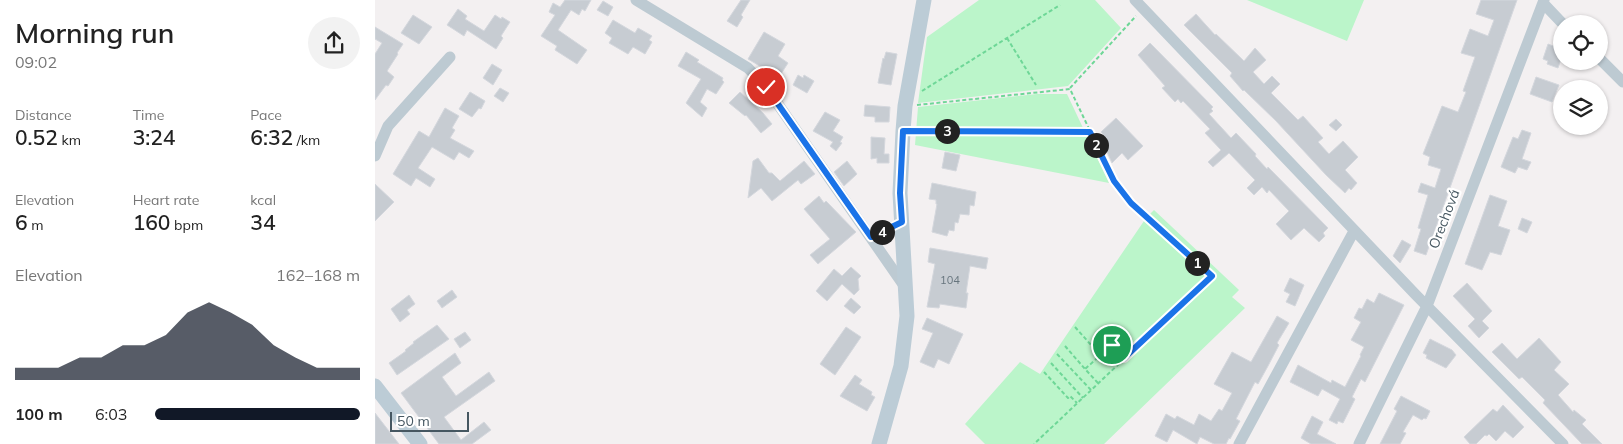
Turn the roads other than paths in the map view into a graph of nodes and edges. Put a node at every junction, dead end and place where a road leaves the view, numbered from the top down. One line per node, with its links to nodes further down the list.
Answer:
1 (636, 0): 12 (street)
2 (925, 0): 10 (street)
3 (1544, 2): 5 (street); 14 (street, Orechová)
4 (1139, 4): 11 (street)
5 (1555, 15)
6 (450, 57): 9 (street)
7 (1608, 67): 8 (street)
8 (1623, 82)
9 (375, 156)
10 (902, 222): 12 (street); 13 (street)
11 (1354, 231): 14 (street); 18 (street)
12 (871, 237): 13 (street)
13 (905, 287): 17 (street)
14 (1427, 306): 19 (street, Orechová); 20 (street)
15 (375, 386): 16 (street)
16 (420, 444)
17 (879, 444)
18 (1239, 444)
19 (1359, 444)
20 (1563, 444)

